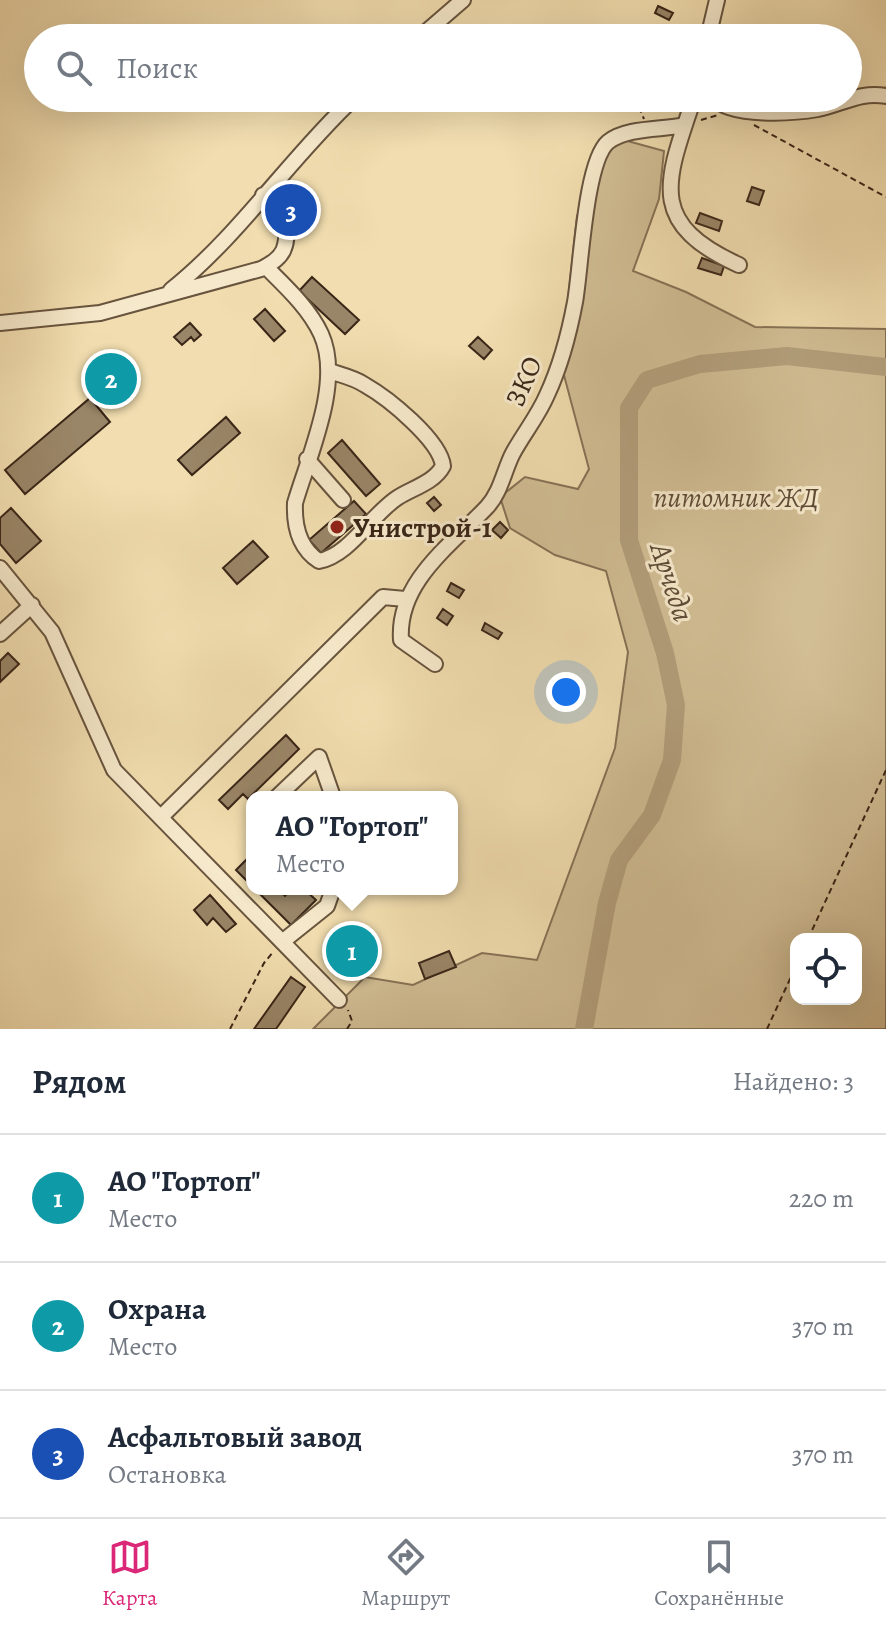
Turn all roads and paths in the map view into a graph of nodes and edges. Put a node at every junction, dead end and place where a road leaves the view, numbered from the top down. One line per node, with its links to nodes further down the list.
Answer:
1 (717, 0): 4 (street)
2 (461, 1): 3 (street)
3 (435, 24)
4 (711, 24)
5 (862, 96): 6 (street)
6 (886, 96)
7 (341, 112): 14 (street)
8 (639, 112): 13 (path)
9 (689, 112): 12 (street)
10 (725, 112): 12 (path)
11 (734, 112): 15 (path)
12 (685, 125): 13 (street, ЗКО); 16 (street)
13 (662, 130): 24 (street, ЗКО)
14 (263, 195): 17 (street); 18 (street)
15 (886, 197)
16 (739, 265)
17 (266, 267): 18 (street); 20 (street)
18 (168, 293): 19 (street)
19 (0, 323)
20 (329, 371): 21 (street); 21 (street)
21 (307, 459): 22 (street)
22 (343, 500)
23 (0, 568): 25 (street)
24 (405, 599): 27 (street); 31 (street)
25 (32, 605): 26 (street); 31 (street)
26 (0, 634)
27 (435, 664)
28 (886, 770): 33 (path)
29 (283, 791): 30 (street)
30 (331, 791)
31 (161, 817): 34 (street)
32 (330, 895): 34 (street)
33 (811, 933)
34 (282, 942): 36 (street); 37 (path)
35 (790, 979): 39 (path)
36 (339, 1000): 38 (path)
37 (230, 1029)
38 (347, 1029)
39 (767, 1029)

